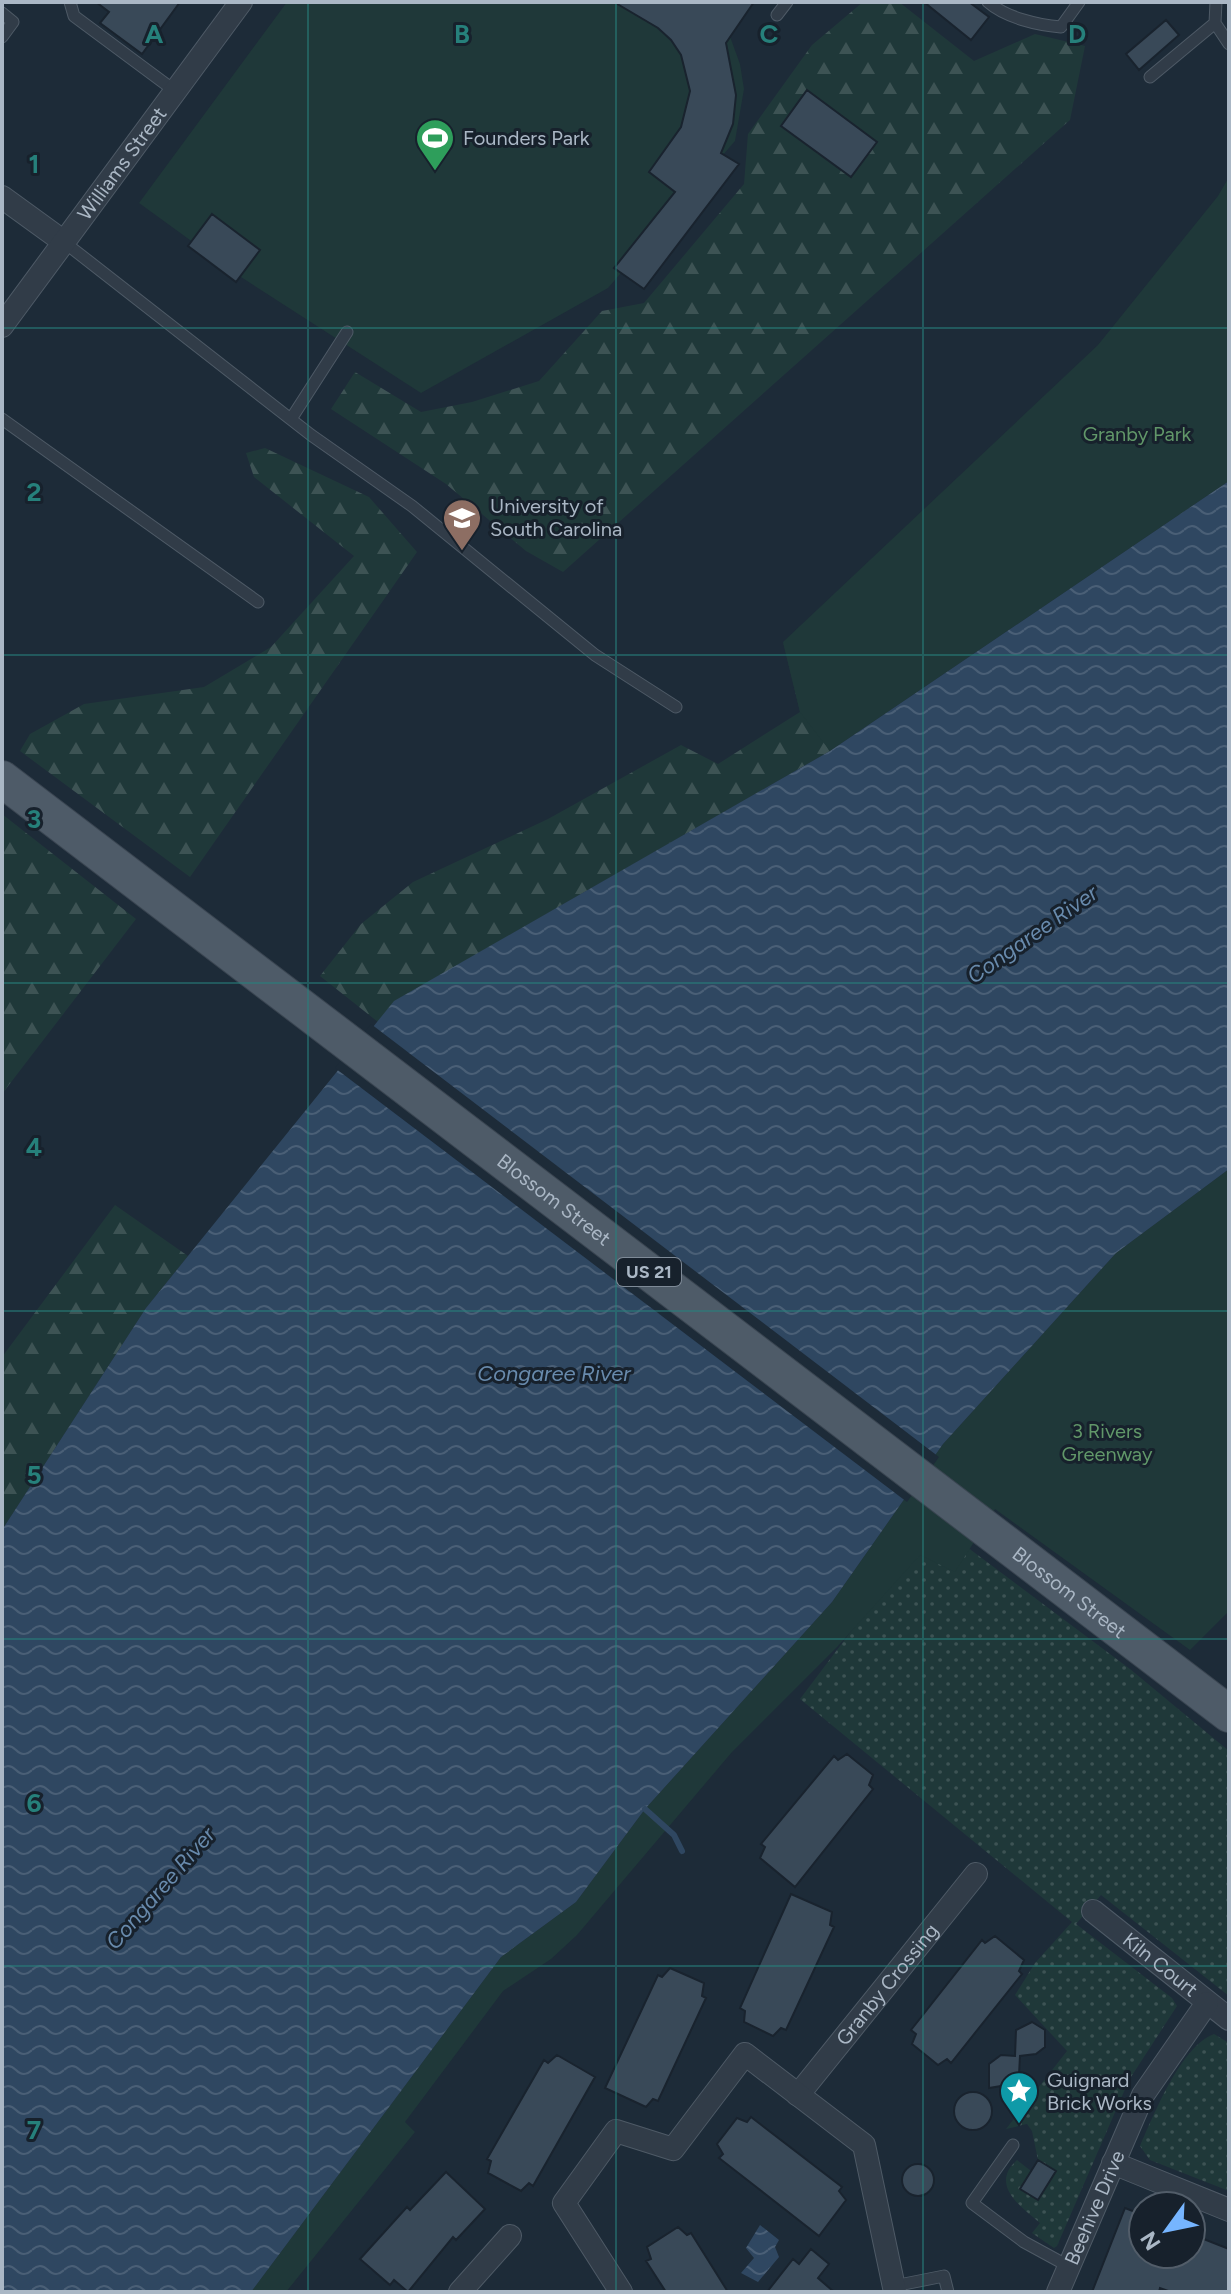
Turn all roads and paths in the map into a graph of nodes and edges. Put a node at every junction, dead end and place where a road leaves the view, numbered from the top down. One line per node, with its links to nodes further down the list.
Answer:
1 (70, 2): 13 (lane)
2 (241, 2): 13 (street, Williams Street)
3 (787, 2): 8 (lane)
4 (988, 2): 5 (lane)
5 (1079, 2)
6 (1216, 2): 9 (lane)
7 (2, 13): 10 (lane)
8 (777, 15)
9 (1215, 23): 11 (lane); 12 (lane)
10 (2, 37)
11 (1229, 44)
12 (1150, 77)
13 (175, 91): 15 (street, Williams Street)
14 (2, 197): 15 (street)
15 (64, 242): 16 (street, Williams Street); 19 (lane)
16 (2, 326)
17 (347, 332): 19 (lane)
18 (2, 419): 20 (lane)
19 (291, 419): 21 (lane)
20 (258, 602)
21 (676, 707)
22 (2, 779): 23 (main road, Blossom Street / US 21)
23 (1229, 1714)
24 (976, 1874): 28 (street, Granby Crossing)
25 (1093, 1911): 26 (street, Kiln Court)
26 (1207, 2003): 27 (street, Kiln Court); 30 (street, Beehive Drive)
27 (1229, 2019)
28 (798, 2095): 34 (street); 36 (street)
29 (1013, 2145): 33 (lane)
30 (1113, 2163): 31 (street); 33 (street, Beehive Drive)
31 (1229, 2210)
32 (510, 2236): 35 (street)
33 (1068, 2266): 38 (street, Beehive Drive)
34 (895, 2289): 37 (lane)
35 (462, 2291)
36 (621, 2292)
37 (948, 2292)
38 (1058, 2292)

